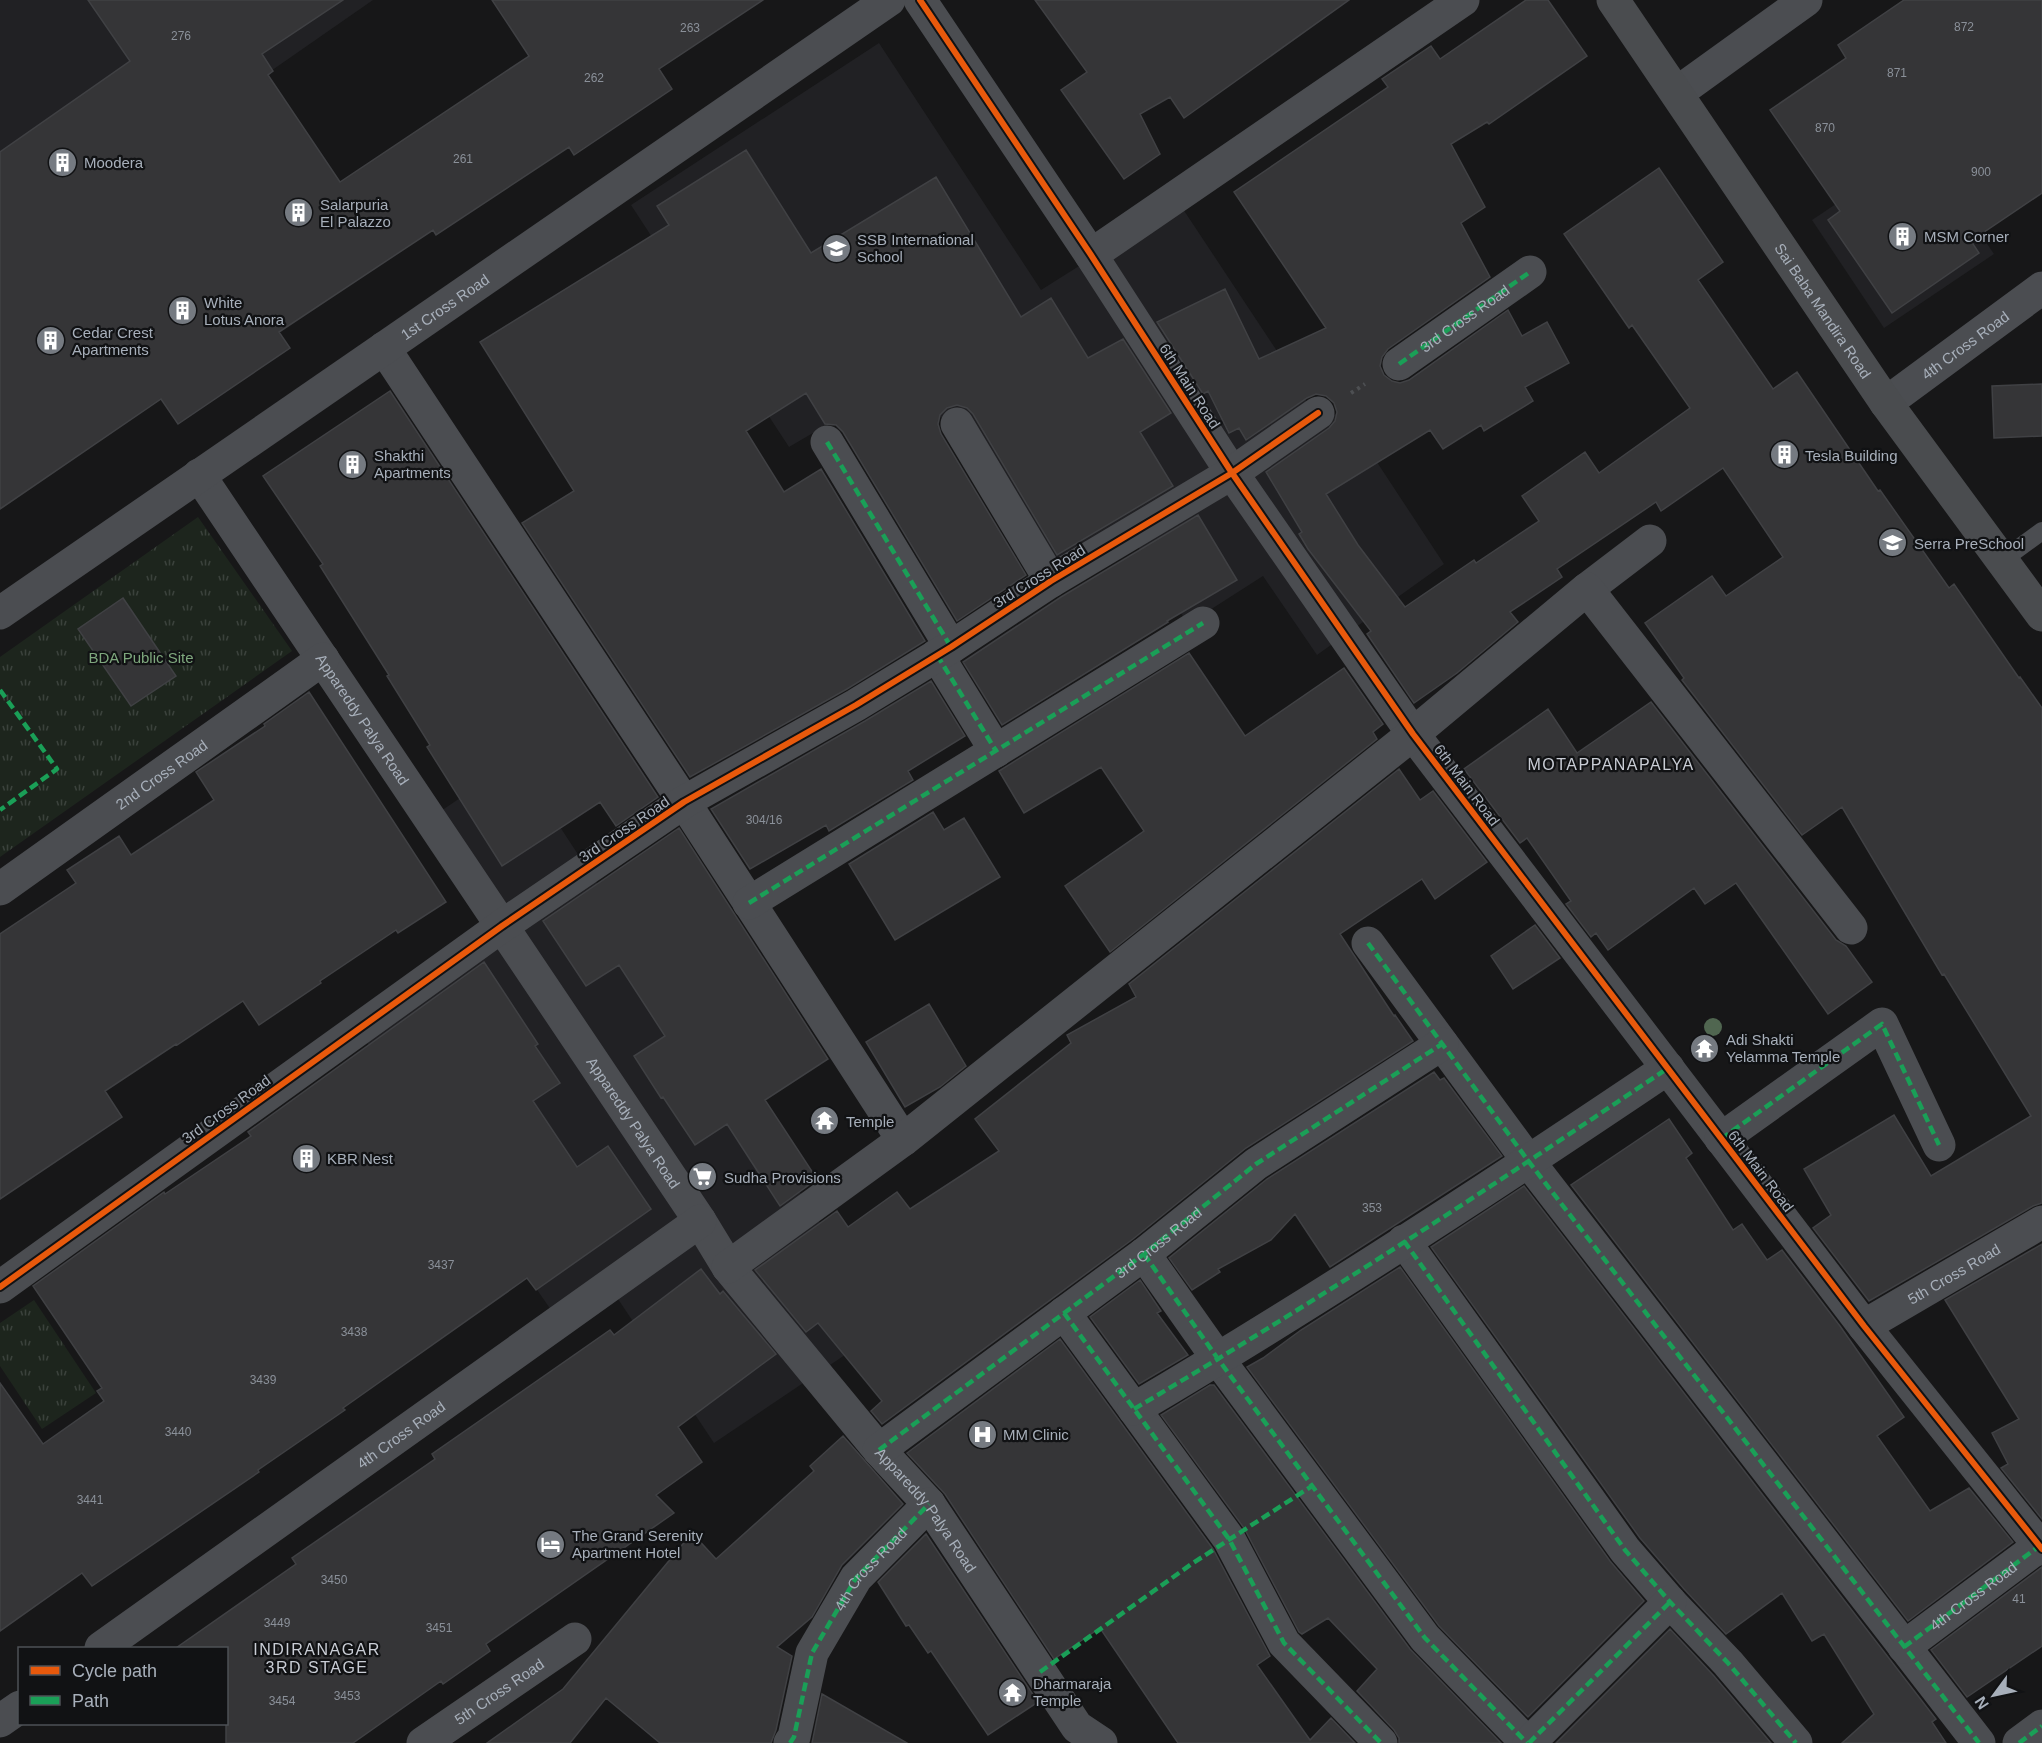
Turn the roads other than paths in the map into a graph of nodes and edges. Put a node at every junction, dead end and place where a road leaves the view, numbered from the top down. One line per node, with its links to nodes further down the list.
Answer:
1 (889, 0): 10 (street, 1st Cross Road)
2 (920, 0): 7 (street, 6th Main Road)
3 (1463, 0): 7 (street)
4 (1613, 0): 6 (street, Sai Baba Mandira Road)
5 (1806, 0): 6 (street)
6 (1677, 93): 12 (street, Sai Baba Mandira Road)
7 (1091, 255): 16 (street, 6th Main Road)
8 (1530, 272): 11 (street, 3rd Cross Road)
9 (2042, 288): 12 (street, 4th Cross Road)
10 (384, 348): 17 (street, 1st Cross Road); 30 (street)
11 (1399, 363)
12 (1886, 403): 20 (street, Sai Baba Mandira Road)
13 (1318, 413): 16 (street, 3rd Cross Road)
14 (957, 424): 21 (street)
15 (827, 442): 26 (street)
16 (1232, 473): 21 (street, 3rd Cross Road); 28 (street, 6th Main Road)
17 (199, 475): 23 (street, 1st Cross Road); 27 (street, Appareddy Palya Road)
18 (2042, 531): 20 (lane)
19 (1650, 541): 22 (street)
20 (2001, 561): 24 (street, Sai Baba Mandira Road)
21 (1051, 580): 26 (street, 3rd Cross Road)
22 (1587, 589): 28 (street); 34 (street)
23 (0, 613)
24 (2042, 615)
25 (1203, 622): 29 (street)
26 (944, 651): 29 (street); 30 (street, 3rd Cross Road)
27 (323, 659): 31 (street, 2nd Cross Road); 33 (street, Appareddy Palya Road)
28 (1413, 734): 37 (street, 6th Main Road); 39 (street)
29 (996, 751): 32 (street)
30 (684, 802): 32 (street); 33 (street, 3rd Cross Road)
31 (0, 888)
32 (749, 903): 39 (street)
33 (502, 926): 42 (street, Appareddy Palya Road); 47 (street, 3rd Cross Road)
34 (1851, 928)
35 (1368, 943): 36 (street)
36 (1442, 1044): 41 (street); 45 (street, 3rd Cross Road)
37 (1668, 1068): 38 (street, 6th Main Road); 41 (street)
38 (1721, 1139): 40 (street); 49 (street, 6th Main Road)
39 (903, 1140): 46 (street)
40 (1939, 1145)
41 (1529, 1162): 44 (street); 58 (street)
42 (700, 1221): 46 (street, Appareddy Palya Road); 57 (street, 4th Cross Road)
43 (2042, 1222): 49 (street, 5th Cross Road)
44 (1404, 1241): 50 (street); 55 (street)
45 (1144, 1254): 48 (street, 3rd Cross Road); 50 (street)
46 (728, 1267): 52 (street, Appareddy Palya Road)
47 (0, 1287)
48 (1064, 1313): 51 (street); 52 (street, 3rd Cross Road)
49 (1864, 1326): 54 (street, 6th Main Road)
50 (1218, 1359): 51 (street); 66 (street)
51 (1134, 1409): 65 (street)
52 (879, 1450): 53 (street, Appareddy Palya Road)
53 (929, 1504): 63 (street, 4th Cross Road); 64 (street, Appareddy Palya Road)
54 (2041, 1546): 58 (street, 4th Cross Road)
55 (1670, 1602): 66 (street); 67 (street)
56 (575, 1639): 62 (street, 5th Cross Road)
57 (102, 1647)
58 (1904, 1647): 68 (street)
59 (18, 1708): 60 (street)
60 (0, 1721)
61 (2042, 1726): 69 (street)
62 (423, 1743)
63 (790, 1743)
64 (1101, 1743)
65 (1381, 1743)
66 (1528, 1743)
67 (1796, 1743)
68 (1979, 1743)
69 (2019, 1743)

